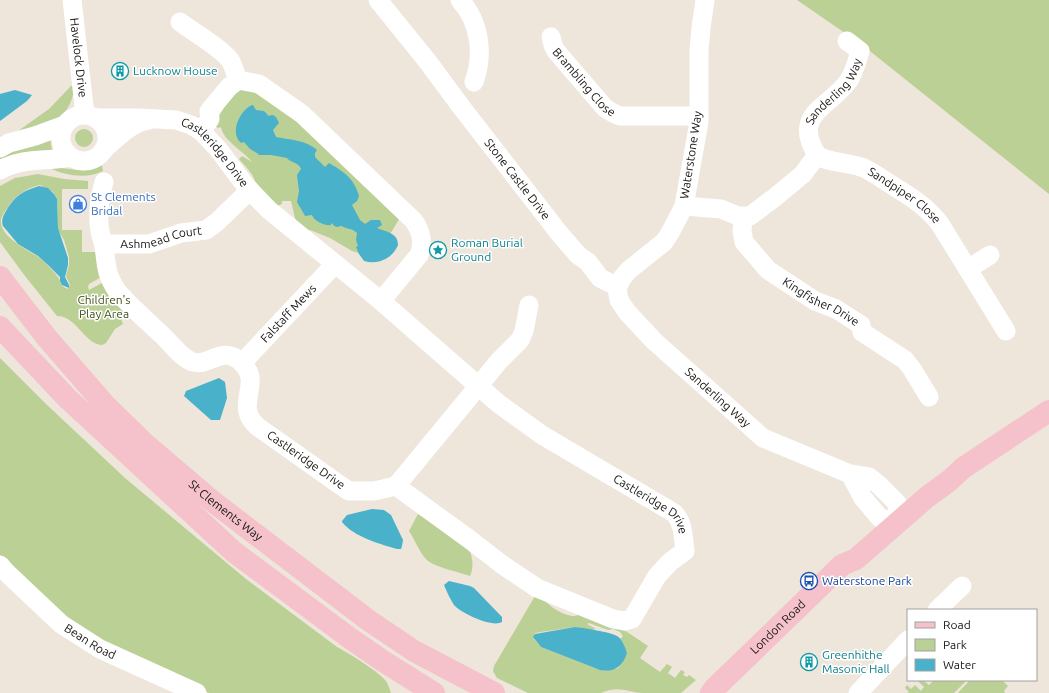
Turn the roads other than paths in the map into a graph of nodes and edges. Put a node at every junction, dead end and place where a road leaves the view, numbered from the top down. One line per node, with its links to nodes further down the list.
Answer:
1 (72, 0): 10 (street, Havelock Drive)
2 (378, 0): 29 (street, Stone Castle Drive)
3 (460, 0): 9 (street)
4 (705, 0): 11 (street, Waterstone Way)
5 (180, 22): 8 (street)
6 (551, 37): 11 (street, Brambling Close)
7 (848, 41): 17 (street, Sanderling Way)
8 (238, 80): 14 (street); 30 (street)
9 (474, 82)
10 (91, 116): 12 (street, Castleridge Drive); 13 (street, Castleridge Drive); 16 (street)
11 (699, 116): 22 (street, Waterstone Way)
12 (154, 120): 14 (street, Castleridge Drive); 16 (street, Castleridge Drive)
13 (65, 125): 15 (street, Castleridge Drive); 18 (street)
14 (201, 131): 21 (street, Castleridge Drive)
15 (0, 148)
16 (104, 150): 18 (street, Castleridge Drive)
17 (817, 154): 23 (street); 27 (street, Sandpiper Close)
18 (71, 157): 19 (street, Castleridge Drive)
19 (0, 170)
20 (104, 182): 24 (street)
21 (250, 190): 24 (street, Ashmead Court); 26 (street, Castleridge Drive)
22 (684, 206): 23 (street); 29 (street, Waterstone Way)
23 (743, 217): 36 (street, Kingfisher Drive)
24 (104, 244): 34 (street)
25 (990, 255): 27 (street)
26 (335, 264): 30 (street, Castleridge Drive); 34 (street, Falstaff Mews)
27 (968, 269): 33 (street, Sandpiper Close)
28 (0, 277): 47 (main road, St Clements Way)
29 (618, 285): 39 (street, Sanderling Way)
30 (381, 301): 35 (street, Castleridge Drive)
31 (529, 305): 35 (street)
32 (0, 327): 44 (main road, St Clements Way)
33 (1006, 331)
34 (242, 363): 38 (street, Castleridge Drive)
35 (478, 385): 38 (street); 38 (street, Castleridge Drive)
36 (929, 397)
37 (1049, 411): 39 (main road, London Road)
38 (396, 486)
39 (892, 514): 45 (main road, London Road)
40 (0, 565): 46 (street, Bean Road)
41 (962, 586): 42 (street)
42 (938, 609)
43 (907, 641): 48 (street)
44 (421, 690)
45 (710, 692)
46 (197, 693)
47 (494, 693)
48 (858, 693)

